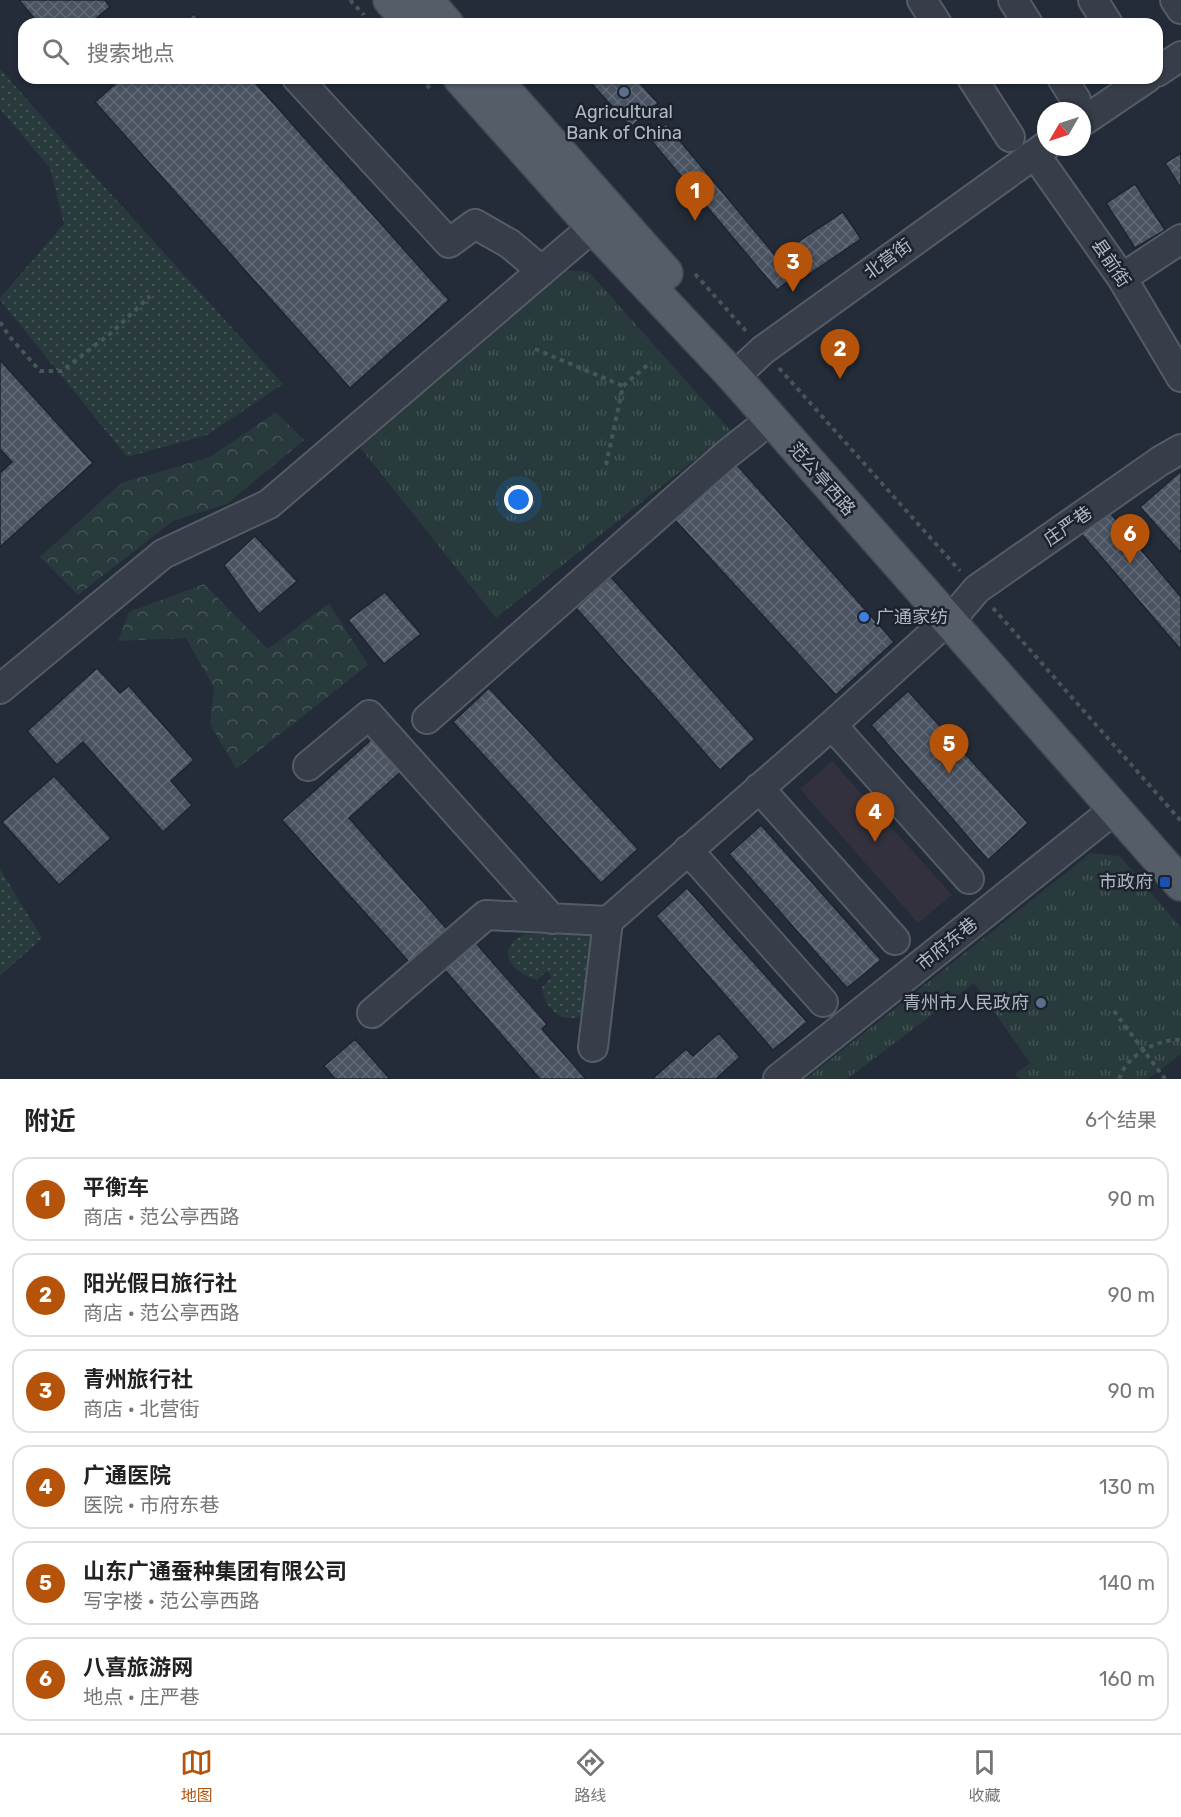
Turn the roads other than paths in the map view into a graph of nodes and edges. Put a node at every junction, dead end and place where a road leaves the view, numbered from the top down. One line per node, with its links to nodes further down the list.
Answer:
1 (426, 0): 9 (main road)
2 (922, 0): 10 (street)
3 (1013, 0): 11 (street)
4 (1093, 0): 12 (street)
5 (1175, 0): 7 (street)
6 (377, 8): 8 (main road)
7 (1181, 9)
8 (398, 18)
9 (442, 18)
10 (933, 18)
11 (1024, 18)
12 (1104, 18)
13 (1181, 56): 14 (street)
14 (1163, 67)
15 (303, 84): 26 (street)
16 (464, 84): 24 (main road, 范公亭西路)
17 (499, 84): 28 (main road, 范公亭西路)
18 (976, 84): 21 (street)
19 (1125, 84): 20 (street)
20 (1073, 100)
21 (1010, 137)
22 (1037, 152): 28 (street, 北营街)
23 (1040, 156): 27 (street, 县前街)
24 (593, 227): 26 (street); 28 (main road, 范公亭西路)
25 (1181, 239): 27 (street)
26 (542, 271): 33 (street)
27 (1122, 278): 29 (street, 县前街)
28 (748, 364): 30 (main road, 范公亭西路); 32 (main road, 范公亭西路)
29 (1181, 376)
30 (770, 420): 32 (main road, 范公亭西路); 34 (street)
31 (1181, 449): 32 (street, 庄严巷)
32 (962, 606): 35 (street, 庄严巷); 38 (main road, 范公亭西路); 40 (main road, 范公亭西路)
33 (0, 689)
34 (427, 718)
35 (832, 725): 37 (street, 庄严巷); 41 (street)
36 (308, 766): 43 (street)
37 (759, 788): 39 (street, 庄严巷); 45 (street)
38 (1115, 809): 42 (main road, 范公亭西路); 49 (street, 市府东巷)
39 (688, 850): 44 (street, 庄严巷); 46 (street)
40 (1181, 861)
41 (969, 879)
42 (1181, 884)
43 (552, 919): 44 (street); 47 (street)
44 (608, 921): 48 (street)
45 (895, 940)
46 (823, 1002)
47 (372, 1014)
48 (593, 1047)
49 (778, 1079)

